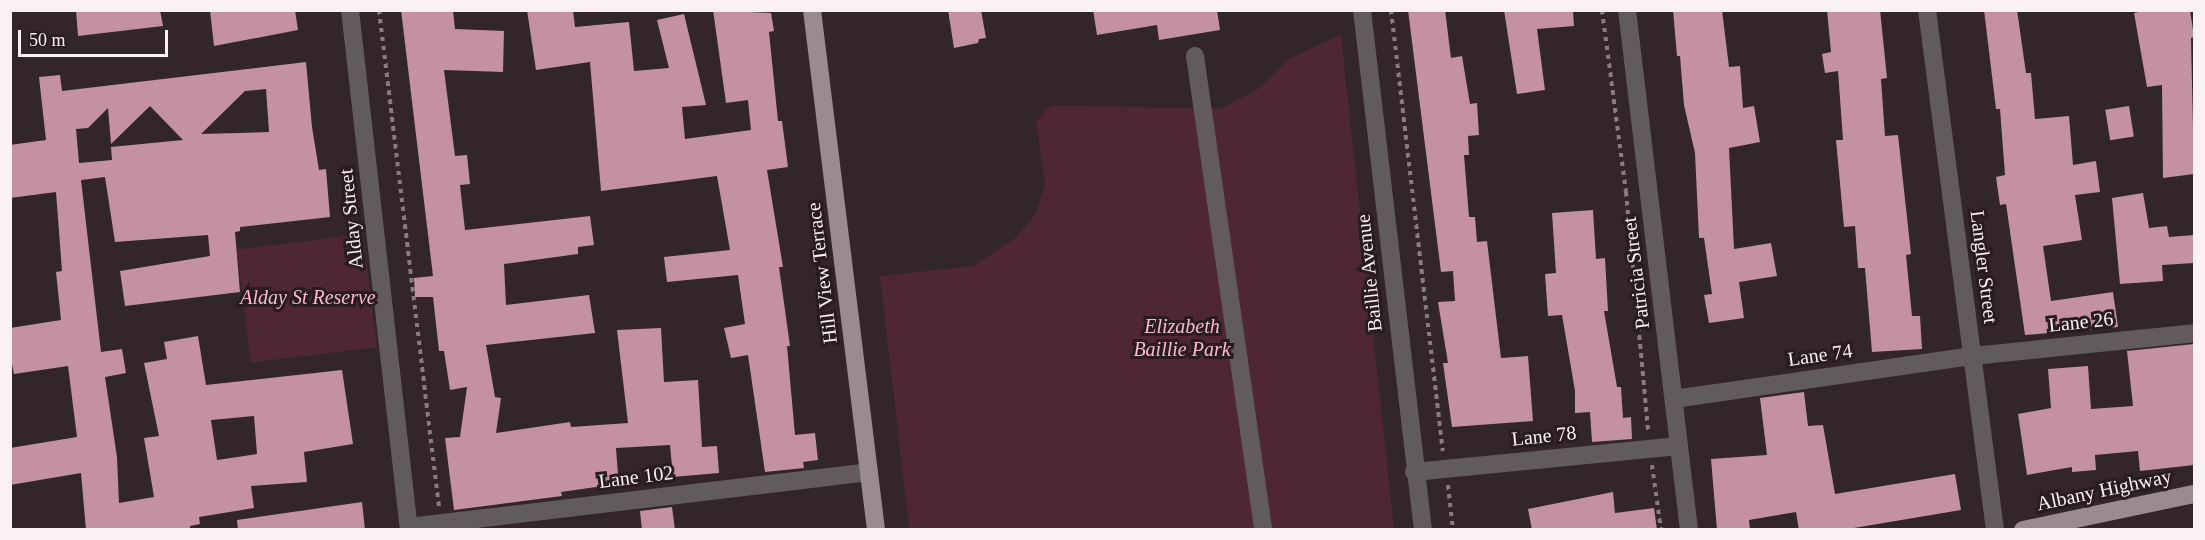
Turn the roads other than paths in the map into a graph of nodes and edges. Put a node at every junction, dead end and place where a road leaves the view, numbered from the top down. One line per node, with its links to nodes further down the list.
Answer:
1 (350, 10): 14 (street, Alday Street)
2 (812, 10): 11 (main road, Hill View Terrace)
3 (1362, 10): 12 (street, Baillie Avenue)
4 (1626, 10): 9 (street, Patricia Street)
5 (1927, 10): 8 (street, Langler Street)
6 (1195, 56): 16 (street)
7 (2194, 333): 8 (street, Lane 26)
8 (1972, 356): 9 (street, Lane 74); 19 (street, Langler Street)
9 (1674, 399): 10 (street, Patricia Street)
10 (1679, 446): 12 (street, Lane 78); 18 (street, Patricia Street)
11 (869, 472): 14 (street, Lane 102); 15 (main road, Hill View Terrace)
12 (1414, 472): 17 (street, Baillie Avenue)
13 (2194, 494): 20 (main road, Albany Highway)
14 (409, 528)
15 (876, 530)
16 (1263, 530)
17 (1423, 530)
18 (1689, 530)
19 (1995, 530)
20 (2023, 530)

